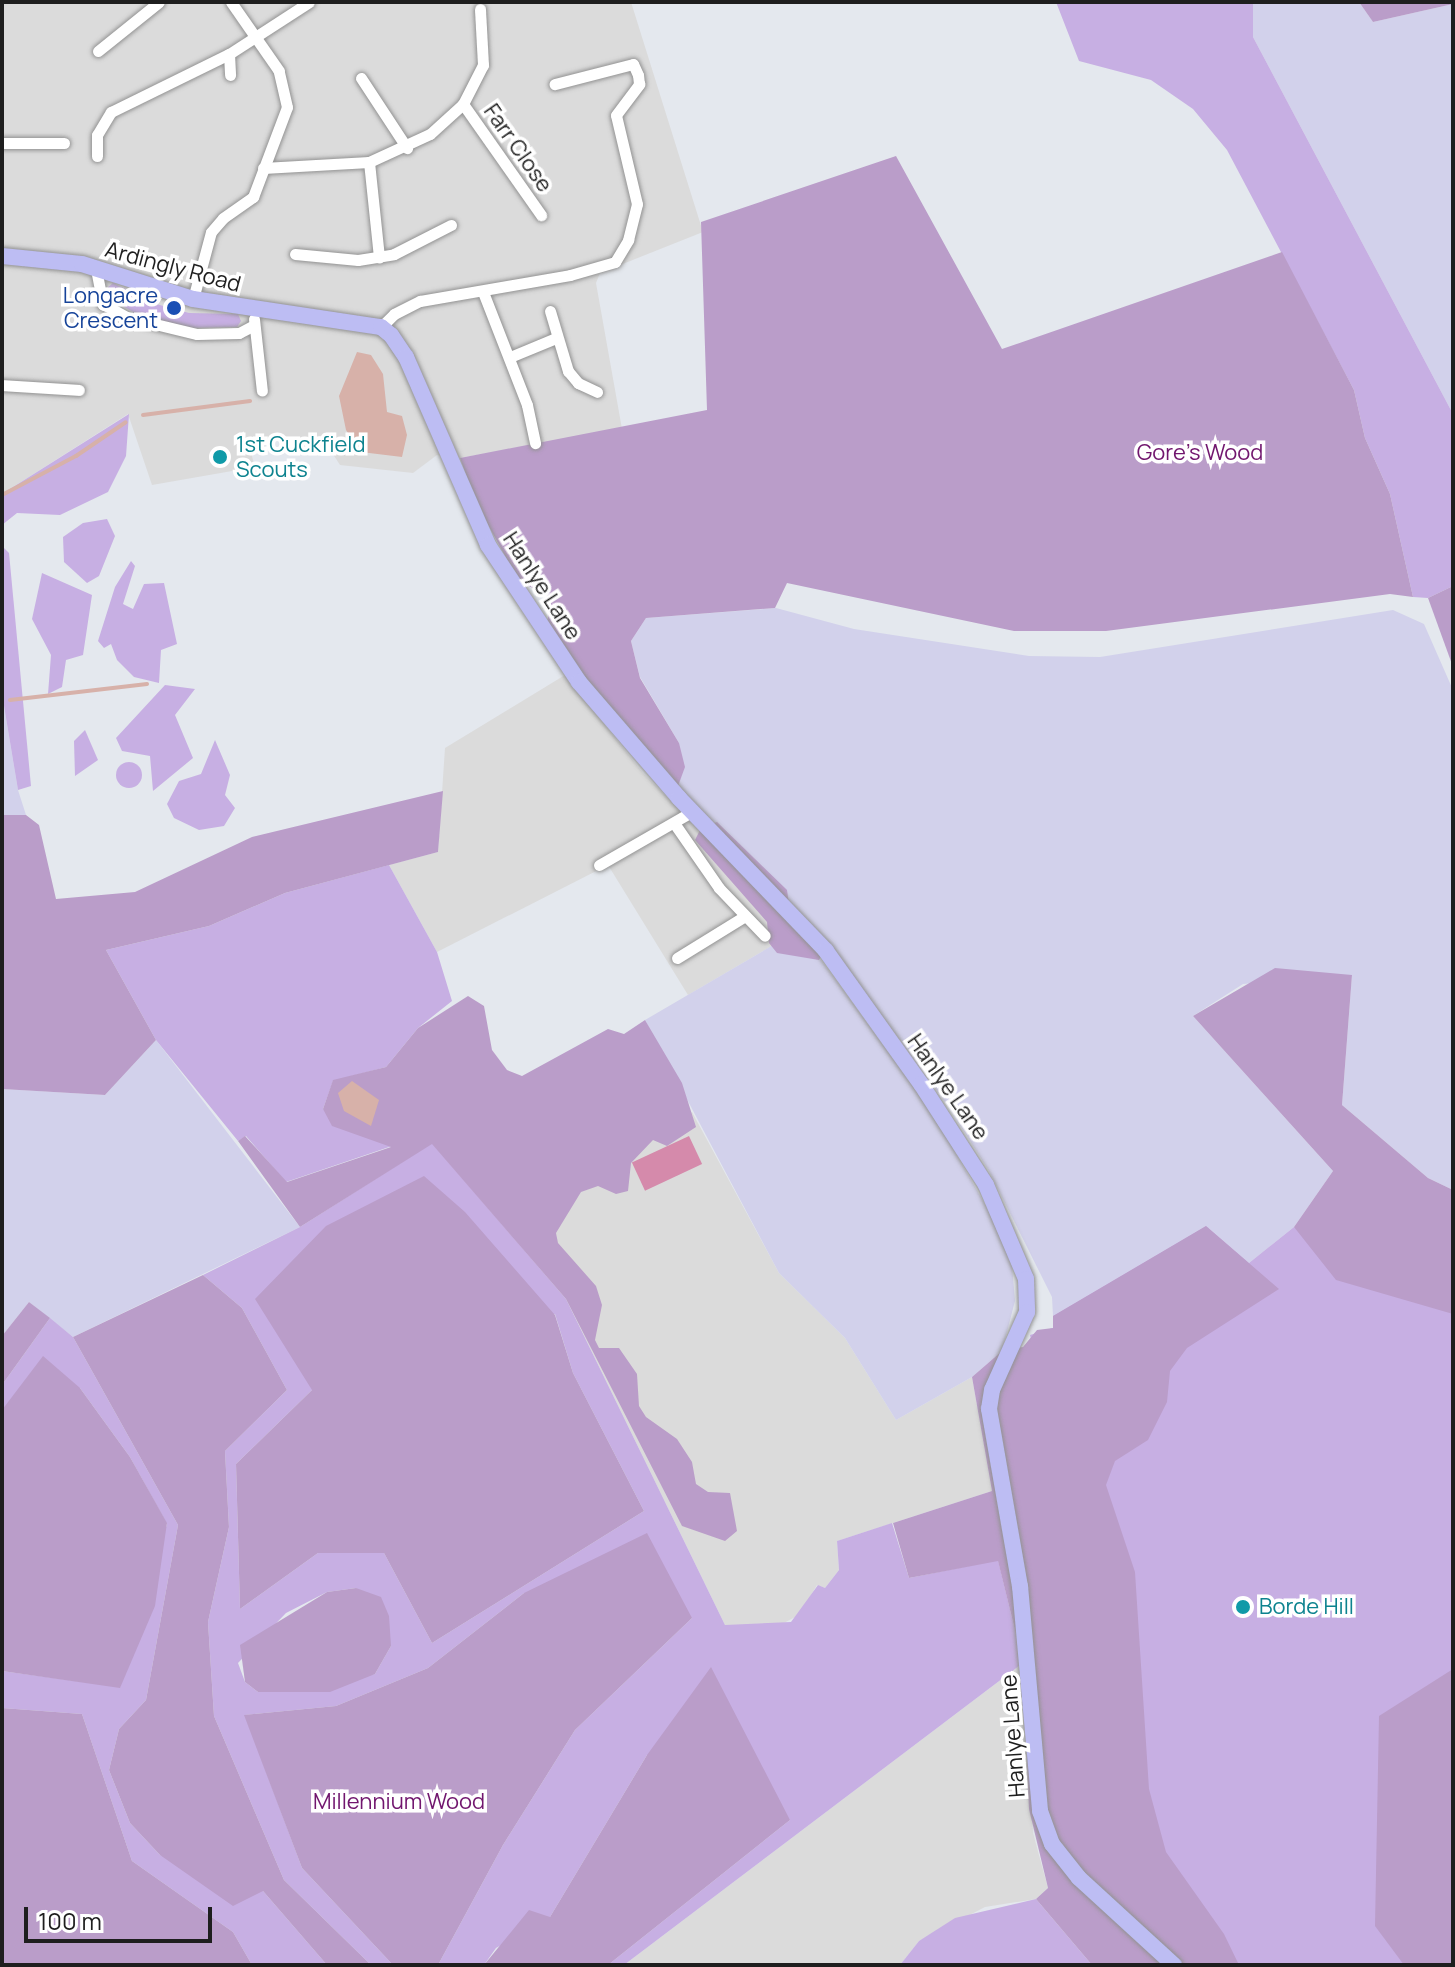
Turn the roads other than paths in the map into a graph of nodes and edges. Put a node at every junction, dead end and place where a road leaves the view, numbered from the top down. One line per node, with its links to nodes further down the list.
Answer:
1 (159, 2): 6 (street)
2 (231, 2): 5 (street)
3 (309, 2): 5 (street)
4 (480, 9): 11 (street)
5 (255, 37): 7 (street); 17 (street)
6 (98, 51)
7 (229, 54): 8 (street); 15 (street)
8 (230, 75)
9 (361, 78): 14 (street)
10 (555, 84): 24 (street)
11 (463, 104): 14 (street); 18 (street, Farr Close)
12 (2, 143): 13 (street)
13 (64, 143)
14 (407, 148): 16 (street)
15 (97, 156)
16 (369, 162): 17 (street); 22 (street)
17 (263, 168): 25 (street)
18 (541, 215)
19 (451, 225): 22 (street)
20 (295, 254): 22 (street)
21 (2, 256): 23 (street, Ardingly Road)
22 (379, 257)
23 (96, 269): 25 (street, Ardingly Road); 27 (street)
24 (483, 292): 28 (street); 30 (street)
25 (193, 299): 27 (street, Ardingly Road)
26 (550, 311): 29 (street)
27 (254, 318): 28 (street, Ardingly Road); 33 (street)
28 (381, 327): 36 (street, Hanlye Lane)
29 (556, 338): 30 (street); 34 (street)
30 (510, 357): 35 (street)
31 (2, 385): 32 (street)
32 (79, 390)
33 (262, 391)
34 (597, 392)
35 (535, 443)
36 (693, 811): 37 (street); 42 (street, Hanlye Lane)
37 (674, 823): 38 (street); 39 (street)
38 (599, 865)
39 (745, 916): 40 (street); 41 (street)
40 (765, 936)
41 (677, 958)
42 (1174, 1965)

